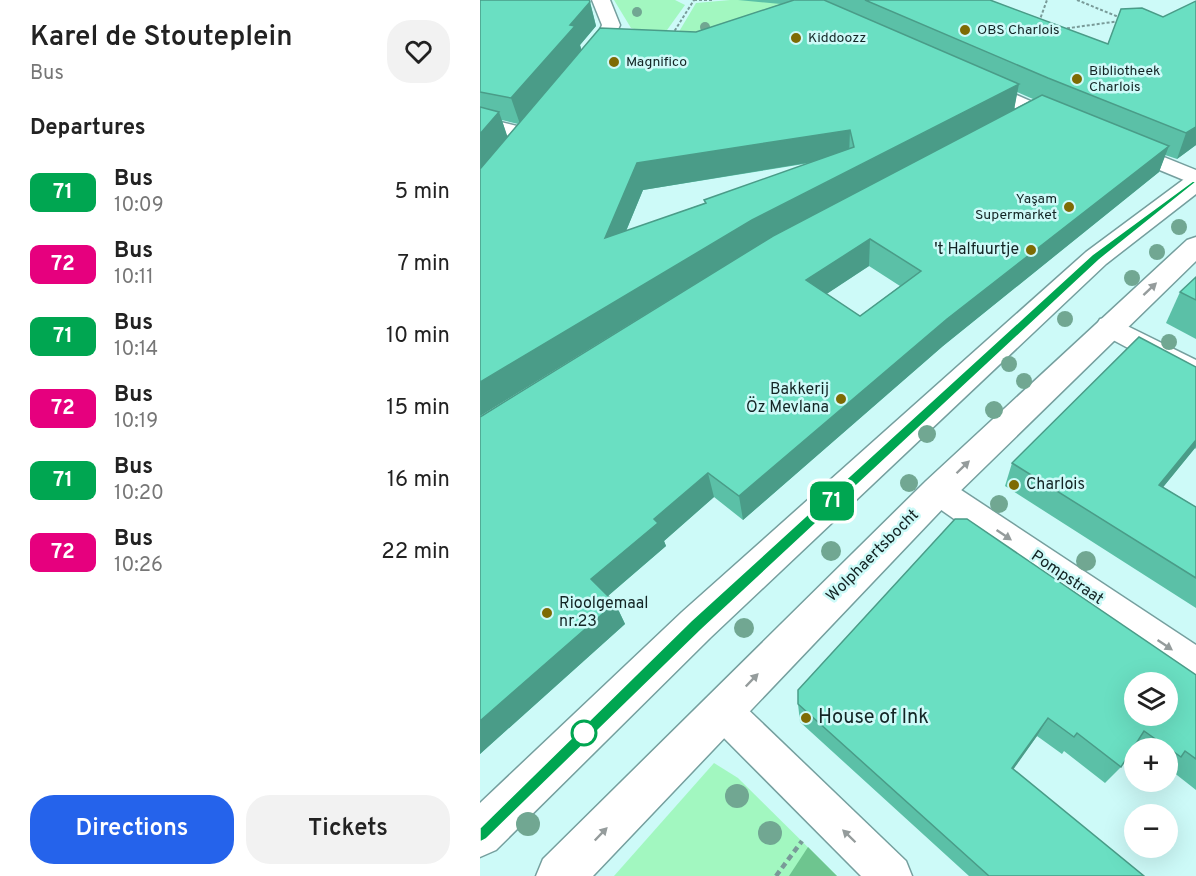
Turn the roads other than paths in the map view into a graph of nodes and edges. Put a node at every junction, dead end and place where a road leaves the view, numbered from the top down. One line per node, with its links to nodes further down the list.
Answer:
1 (601, 0): 2 (street)
2 (608, 31): 3 (street); 4 (street)
3 (666, 43)
4 (577, 72)
5 (963, 78): 8 (street)
6 (541, 116): 7 (street)
7 (480, 123)
8 (1078, 128)
9 (1110, 142): 10 (street)
10 (1196, 180): 17 (street)
11 (1196, 246): 12 (street, Wolphaertsbocht, one-way to 11)
12 (1109, 326): 13 (street); 14 (street, Wolphaertsbocht, one-way to 12)
13 (1196, 372)
14 (938, 491): 15 (street, Pompstraat, one-way to 15); 16 (street, Wolphaertsbocht, one-way to 14)
15 (1196, 666)
16 (722, 710): 18 (street, Wolphaertsbocht, one-way to 16); 19 (street, one-way to 16)
17 (480, 834)
18 (560, 876)
19 (891, 876)

